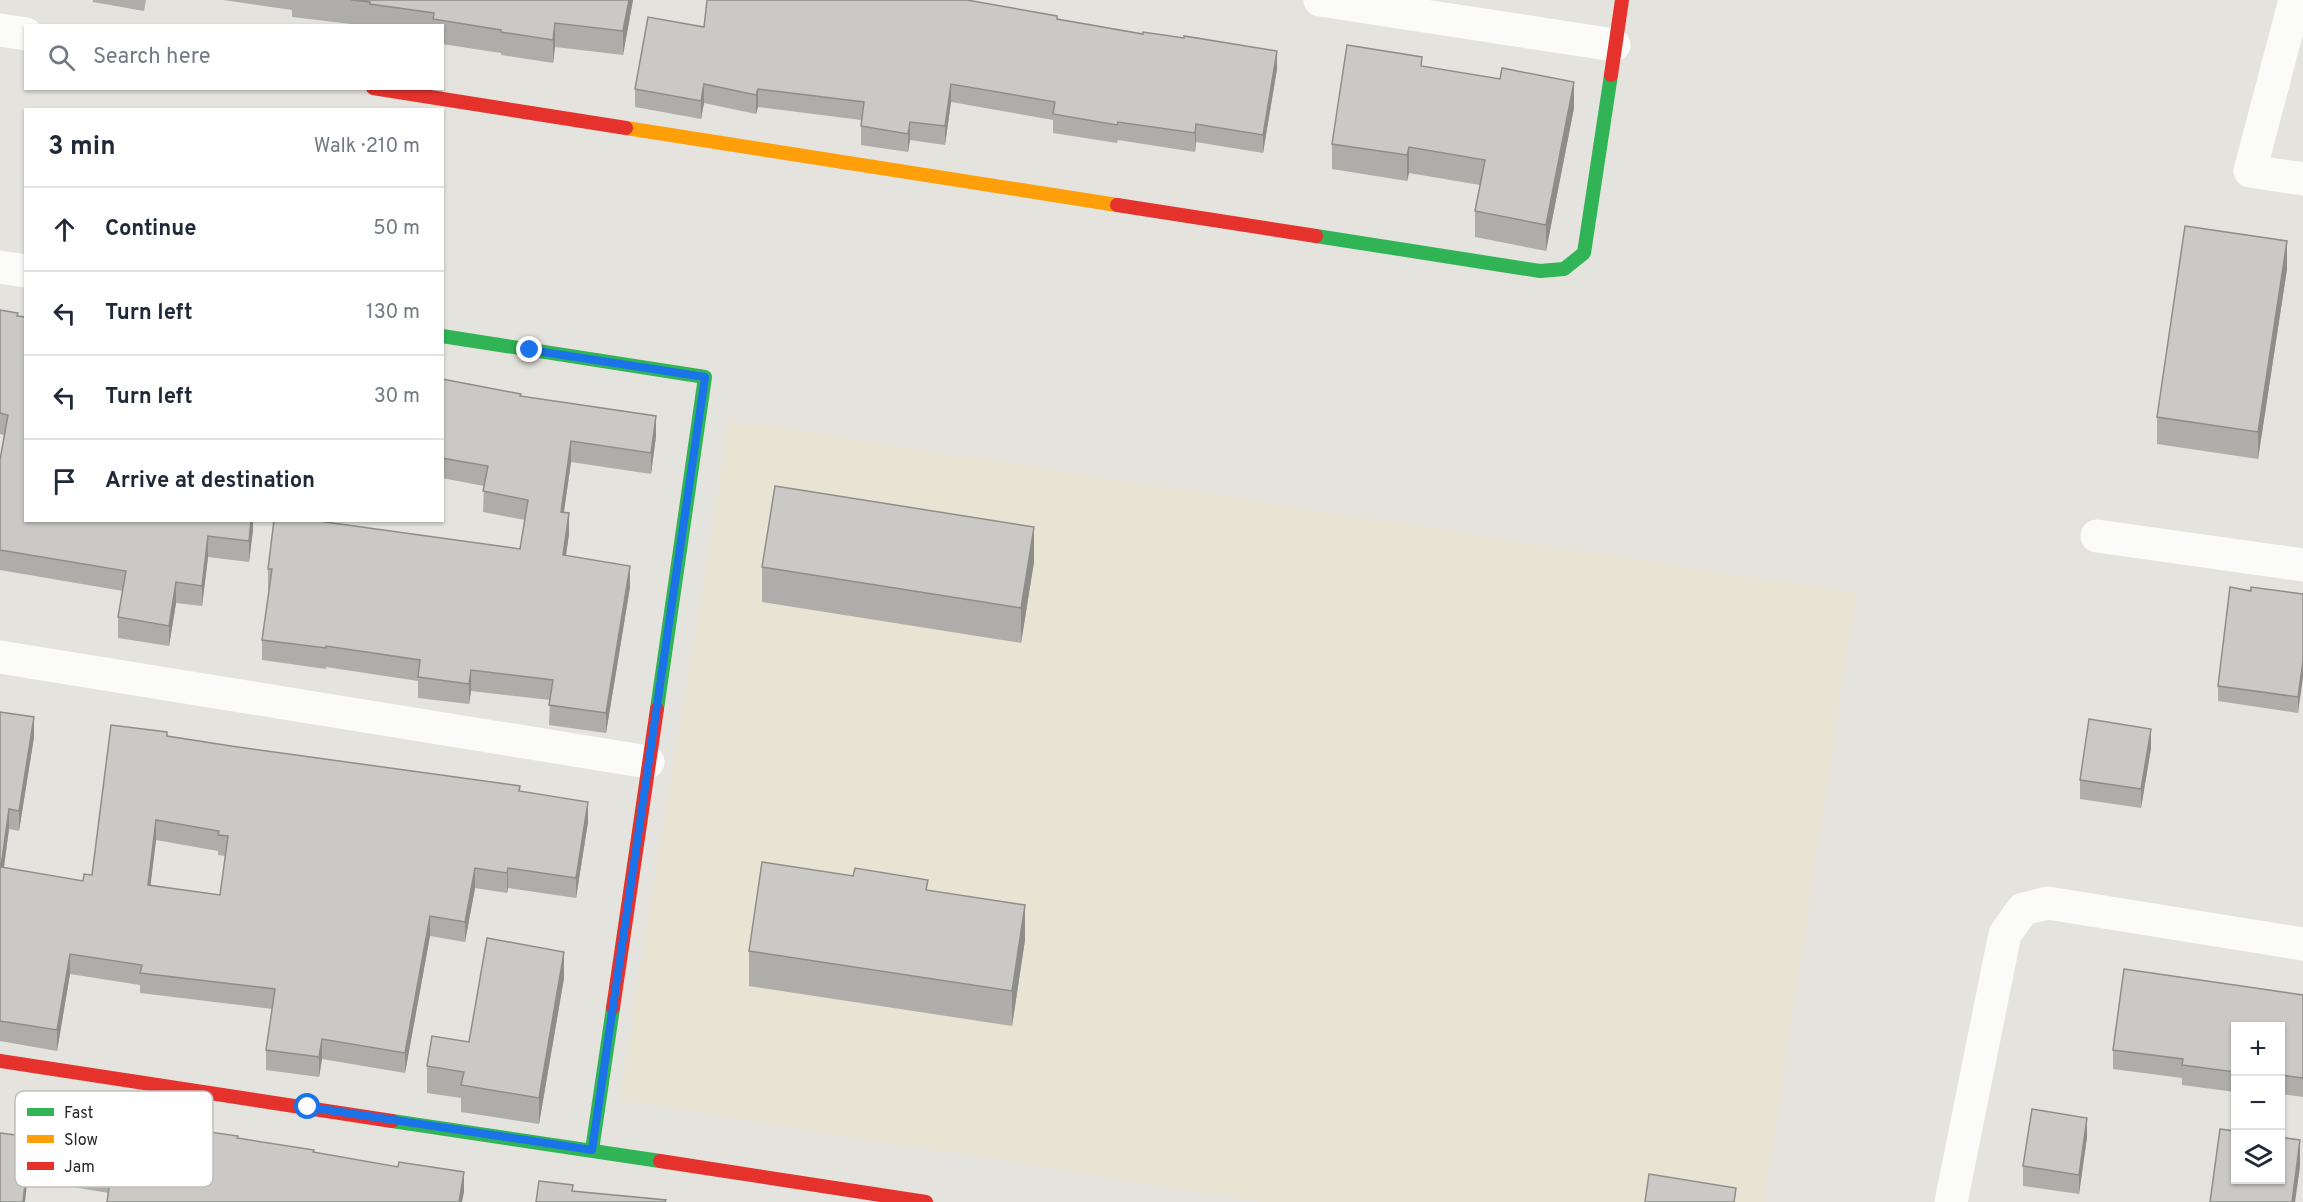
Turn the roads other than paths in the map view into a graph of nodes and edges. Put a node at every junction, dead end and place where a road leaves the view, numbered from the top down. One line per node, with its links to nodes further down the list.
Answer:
1 (1320, 0): 6 (street)
2 (1622, 0): 6 (street)
3 (2295, 0): 8 (street)
4 (0, 30): 5 (street)
5 (24, 34)
6 (1614, 45): 7 (street)
7 (386, 90)
8 (2303, 179)
9 (0, 267): 10 (street)
10 (24, 271)
11 (444, 336): 15 (street)
12 (2097, 536): 13 (street)
13 (2303, 565)
14 (0, 657): 15 (street)
15 (648, 762): 20 (street)
16 (2303, 944): 22 (street)
17 (0, 1061): 18 (street)
18 (200, 1091)
19 (213, 1093): 20 (street)
20 (592, 1150): 21 (street)
21 (926, 1202)
22 (1951, 1202)

